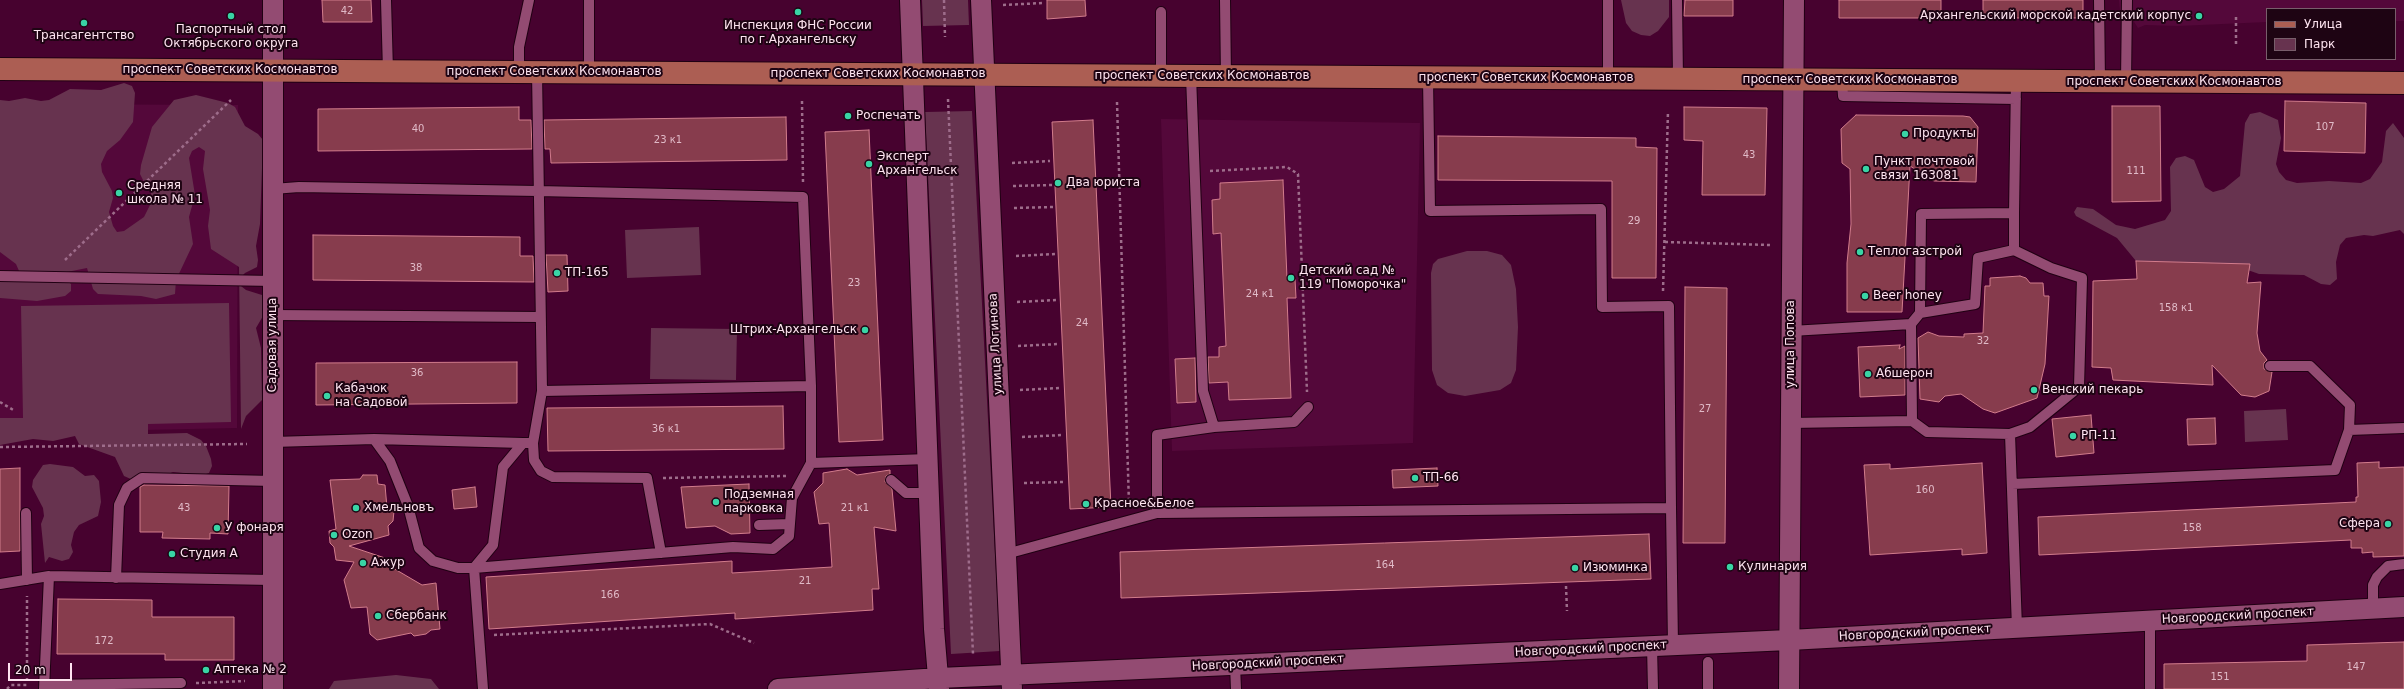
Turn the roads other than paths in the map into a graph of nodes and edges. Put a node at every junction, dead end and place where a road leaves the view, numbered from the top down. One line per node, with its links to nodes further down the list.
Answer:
1 (274, 0): 15 (street, Садовая улица)
2 (386, 0): 16 (lane)
3 (529, 0): 17 (lane)
4 (589, 0): 18 (lane)
5 (910, 0): 19 (street)
6 (980, 0): 20 (street, улица Логинова)
7 (1225, 0): 23 (lane)
8 (1608, 0): 25 (lane)
9 (1677, 0): 26 (lane)
10 (1794, 0): 27 (street, улица Попова)
11 (2099, 0): 28 (lane)
12 (2127, 0): 29 (lane)
13 (1161, 12): 21 (lane)
14 (0, 69): 15 (main road, проспект Советских Космонавтов)
15 (274, 71): 16 (main road, проспект Советских Космонавтов); 32 (street, Садовая улица)
16 (388, 71): 17 (main road, проспект Советских Космонавтов)
17 (528, 72): 18 (main road, проспект Советских Космонавтов); 33 (lane)
18 (590, 72): 19 (main road, проспект Советских Космонавтов)
19 (913, 75): 20 (main road, проспект Советских Космонавтов); 56 (street)
20 (984, 75): 21 (main road, проспект Советских Космонавтов); 68 (street, улица Логинова)
21 (1162, 76): 22 (main road, проспект Советских Космонавтов)
22 (1191, 76): 23 (main road, проспект Советских Космонавтов); 49 (lane)
23 (1226, 76): 24 (main road, проспект Советских Космонавтов)
24 (1428, 78): 25 (main road, проспект Советских Космонавтов); 62 (lane)
25 (1608, 79): 26 (main road, проспект Советских Космонавтов)
26 (1678, 79): 27 (main road, проспект Советских Космонавтов)
27 (1793, 80): 31 (main road, проспект Советских Космонавтов); 42 (street, улица Попова)
28 (2100, 82): 29 (main road, проспект Советских Космонавтов); 31 (main road, проспект Советских Космонавтов)
29 (2126, 82): 30 (main road, проспект Советских Космонавтов)
30 (2404, 83)
31 (2016, 90): 34 (lane)
32 (273, 189): 33 (lane); 37 (street, Садовая улица)
33 (538, 191): 40 (lane); 44 (lane)
34 (2014, 213): 35 (lane); 38 (lane)
35 (2014, 250): 38 (lane); 52 (lane)
36 (0, 276): 37 (lane)
37 (273, 281): 39 (street, Садовая улица)
38 (1920, 313): 41 (lane)
39 (273, 315): 40 (lane); 54 (street, Садовая улица)
40 (540, 317): 45 (lane)
41 (1911, 324): 42 (lane); 47 (lane)
42 (1791, 331): 48 (street, улица Попова)
43 (2270, 366): 51 (lane)
44 (811, 386): 45 (lane); 57 (lane)
45 (542, 391): 55 (lane)
46 (1308, 407): 49 (lane)
47 (1912, 421): 48 (lane); 52 (lane)
48 (1790, 424): 80 (street, улица Попова)
49 (1214, 427): 64 (lane)
50 (2404, 428): 51 (lane)
51 (2349, 430): 60 (lane)
52 (2010, 434): 60 (lane)
53 (374, 439): 54 (lane); 55 (lane); 70 (lane)
54 (273, 442): 59 (street, Садовая улица)
55 (528, 443): 67 (lane); 70 (lane)
56 (928, 459): 57 (lane); 61 (street)
57 (811, 463): 65 (lane)
58 (891, 480): 61 (lane)
59 (273, 481): 72 (lane); 74 (street, Садовая улица)
60 (2012, 484): 79 (lane)
61 (930, 493): 87 (street)
62 (1671, 508): 64 (lane); 81 (lane)
63 (26, 513): 73 (lane)
64 (1157, 513): 68 (lane)
65 (790, 524): 66 (lane); 67 (lane)
66 (759, 526)
67 (661, 553): 70 (lane)
68 (1006, 554): 85 (street, улица Логинова)
69 (2404, 564): 77 (lane)
70 (474, 568): 90 (lane)
71 (48, 576): 72 (lane); 73 (lane); 88 (lane)
72 (116, 578): 74 (lane)
73 (27, 580): 75 (lane)
74 (272, 580): 89 (street, Садовая улица)
75 (0, 584)
76 (2404, 607): 77 (street, Новгородский проспект)
77 (2373, 609): 78 (street, Новгородский проспект)
78 (2150, 621): 79 (street, Новгородский проспект); 96 (lane)
79 (2017, 628): 80 (street, Новгородский проспект)
80 (1789, 640): 81 (street, Новгородский проспект); 95 (street, улица Попова)
81 (1673, 645): 82 (street, Новгородский проспект)
82 (1652, 646): 84 (street, Новгородский проспект); 93 (lane)
83 (1708, 662): 94 (lane)
84 (1235, 665): 85 (street, Новгородский проспект); 92 (lane)
85 (1012, 682): 87 (street, Новгородский проспект)
86 (181, 683): 88 (lane)
87 (939, 684): 91 (street, Новгородский проспект)
88 (45, 687)
89 (273, 689)
90 (483, 689)
91 (778, 689)
92 (1236, 689)
93 (1653, 689)
94 (1708, 689)
95 (1789, 689)
96 (2150, 689)

